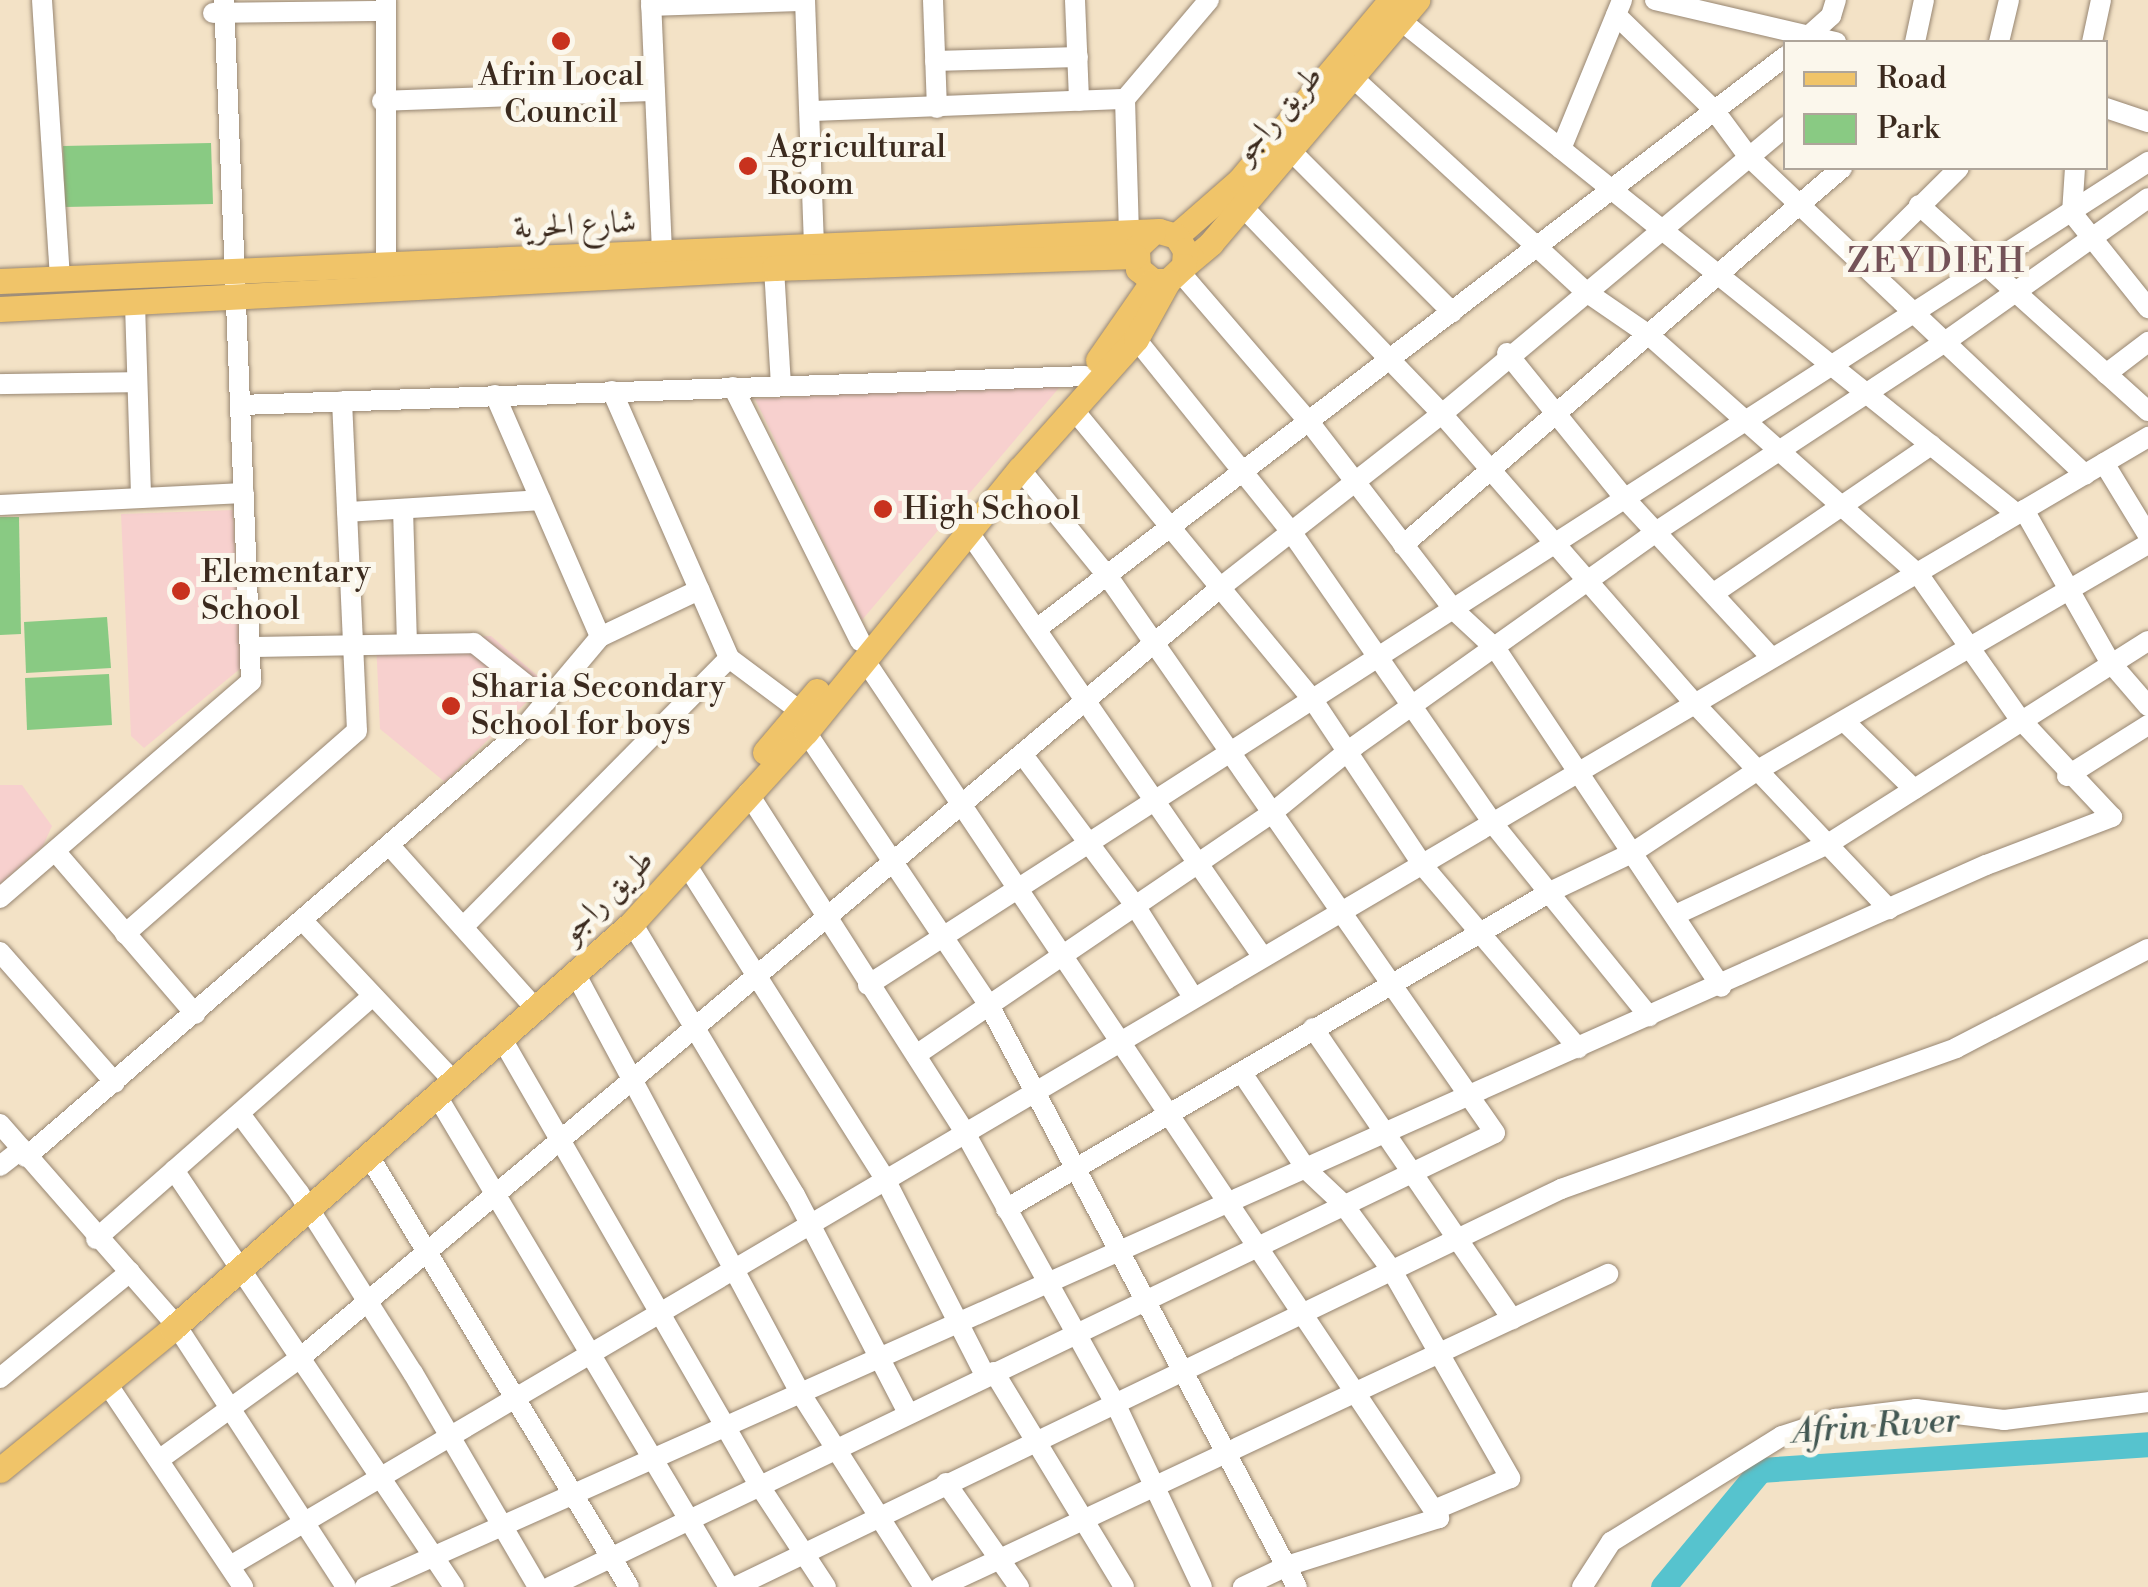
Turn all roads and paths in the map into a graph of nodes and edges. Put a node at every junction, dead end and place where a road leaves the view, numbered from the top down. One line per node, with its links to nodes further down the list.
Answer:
1 (42, 0): 64 (street)
2 (933, 0): 24 (street)
3 (1075, 0): 22 (street)
4 (1209, 0): 27 (street)
5 (1417, 0): 16 (main road, طريق راجو)
6 (1655, 0): 17 (street)
7 (1836, 0): 18 (street)
8 (1924, 0): 19 (street)
9 (2009, 0): 20 (street)
10 (2101, 0): 21 (street)
11 (805, 1): 12 (street); 33 (street)
12 (651, 3): 26 (street)
13 (386, 5): 15 (street); 28 (street)
14 (1619, 7): 32 (street); 37 (street)
15 (220, 9): 61 (street)
16 (1395, 10): 25 (main road, طريق راجو); 37 (street); 51 (main road, طريق راجو)
17 (1747, 10): 18 (street)
18 (1805, 39)
19 (1915, 40)
20 (1999, 40)
21 (2092, 40)
22 (1078, 57): 24 (street); 29 (street)
23 (1783, 58): 32 (street)
24 (935, 61): 30 (street)
25 (1353, 78): 36 (main road, طريق راجو); 53 (street)
26 (655, 91): 28 (street); 55 (street)
27 (1124, 99): 29 (street); 51 (street)
28 (382, 100): 58 (street)
29 (1079, 101): 30 (street)
30 (938, 108): 33 (street)
31 (2108, 109): 34 (street)
32 (1714, 110): 38 (street); 43 (street)
33 (810, 112): 52 (street)
34 (2148, 122)
35 (1783, 128): 38 (street)
36 (1289, 149): 46 (main road, طريق راجو); 72 (street)
37 (1561, 149): 43 (street)
38 (1748, 156): 45 (street); 49 (street)
39 (2146, 168): 48 (street)
40 (1840, 170): 45 (street)
41 (1957, 170): 47 (street)
42 (2075, 170): 48 (street)
43 (1611, 191): 49 (street); 53 (street)
44 (2148, 198): 50 (street)
45 (1799, 204): 57 (street); 63 (street)
46 (1242, 206): 62 (main road, طريق راجو); 79 (street)
47 (1919, 206): 57 (street); 60 (street)
48 (2072, 212): 50 (street); 60 (street)
49 (1662, 230): 63 (street); 66 (street)
50 (2092, 234): 67 (street); 70 (street)
51 (1148, 240): 54 (main road, شارع الحرية); 62 (main road); 62 (main road)
52 (814, 246): 54 (main road, شارع الحرية); 56 (main road, شارع الحرية)
53 (1540, 249): 66 (street); 72 (street)
54 (901, 253): 59 (main road, شارع الحرية)
55 (662, 254): 56 (main road, شارع الحرية); 58 (main road, شارع الحرية)
56 (721, 261): 59 (main road, شارع الحرية); 68 (main road, شارع الحرية)
57 (1862, 264): 73 (street)
58 (386, 266): 61 (main road, شارع الحرية)
59 (774, 268): 85 (street)
60 (1988, 268): 67 (street); 73 (street)
61 (235, 271): 64 (main road, شارع الحرية); 68 (street)
62 (1172, 275): 75 (main road, طريق راجو); 82 (main road, طريق راجو); 96 (street)
63 (1719, 276): 74 (street); 80 (street)
64 (60, 279): 65 (main road, شارع الحرية)
65 (0, 281)
66 (1585, 290): 74 (street); 78 (street)
67 (2016, 291): 77 (street); 81 (street)
68 (236, 300): 69 (main road, شارع الحرية); 91 (street)
69 (135, 304): 71 (main road, شارع الحرية); 83 (street)
70 (2148, 308)
71 (0, 309)
72 (1452, 312): 79 (street)
73 (1917, 316): 77 (street); 80 (street)
74 (1649, 335): 94 (street); 97 (street)
75 (1136, 339): 92 (main road, طريق راجو); 104 (street)
76 (2148, 342): 81 (street)
77 (1942, 344): 88 (street); 105 (street)
78 (1507, 353): 94 (street); 95 (street)
79 (1388, 363): 95 (street); 96 (street)
80 (1836, 368): 88 (street); 97 (street)
81 (2106, 374): 93 (street)
82 (1086, 376): 85 (street); 141 (main road, طريق راجو)
83 (138, 382): 84 (street); 108 (street)
84 (0, 384)
85 (782, 386): 86 (street)
86 (732, 387): 87 (street); 141 (street)
87 (612, 391): 89 (street); 128 (street)
88 (1866, 392): 99 (street); 100 (street)
89 (495, 395): 90 (street); 109 (street)
90 (342, 400): 91 (street); 114 (street)
91 (240, 405): 107 (street)
92 (1073, 409): 102 (main road, طريق راجو); 116 (street)
93 (2148, 411)
94 (1554, 412): 103 (street); 110 (street)
95 (1442, 414): 103 (street); 106 (street)
96 (1310, 423): 104 (street); 106 (street)
97 (1746, 425): 100 (street); 110 (street)
98 (2148, 437): 101 (street)
99 (1931, 445): 113 (street); 115 (street)
100 (1777, 453): 113 (street); 117 (street)
101 (2104, 463): 105 (street); 120 (street)
102 (1020, 469): 119 (main road, طريق راجو); 125 (street)
103 (1489, 471): 122 (street); 123 (street)
104 (1244, 472): 116 (street); 118 (street)
105 (2085, 475): 115 (street)
106 (1352, 482): 118 (street); 122 (street)
107 (244, 493): 108 (street); 138 (street)
108 (140, 498): 111 (street)
109 (541, 500): 112 (street); 133 (street)
110 (1627, 501): 117 (street); 123 (street)
111 (0, 505)
112 (402, 509): 114 (street); 135 (street)
113 (1839, 509): 124 (street); 130 (street)
114 (347, 512): 136 (street)
115 (2021, 512): 124 (street); 129 (street)
116 (1172, 528): 125 (street); 127 (street)
117 (1657, 532): 126 (street); 130 (street)
118 (1292, 533): 127 (street); 142 (street)
119 (970, 534): 132 (street); 141 (main road, طريق راجو)
120 (2148, 535)
121 (2148, 544): 129 (street)
122 (1403, 545): 131 (street)
123 (1557, 547): 126 (street); 131 (street)
124 (1918, 574): 140 (street); 143 (street)
125 (1109, 578): 132 (street); 137 (street)
126 (1588, 582): 139 (street); 149 (street)
127 (1220, 587): 137 (street); 147 (street)
128 (699, 590): 133 (street); 144 (street)
129 (2070, 590): 140 (street); 145 (street)
130 (1714, 593): 143 (street)
131 (1455, 610): 139 (street); 142 (street)
132 (1038, 628): 146 (street)
133 (600, 638): 148 (street)
134 (2148, 641): 145 (street)
135 (407, 644): 136 (street); 148 (street)
136 (353, 645): 138 (street); 189 (street)
137 (1155, 645): 146 (street); 157 (street)
138 (250, 647): 171 (street)
139 (1496, 649): 150 (street); 160 (street)
140 (1970, 649): 152 (street); 154 (street)
141 (862, 650): 153 (main road, طريق راجو); 165 (street)
142 (1383, 656): 147 (street); 150 (street)
143 (1770, 656): 149 (street)
144 (730, 658): 153 (street); 187 (street)
145 (2110, 662): 151 (street); 152 (street)
146 (1090, 700): 158 (street); 164 (street)
147 (1313, 700): 156 (street); 157 (street)
148 (547, 701): 170 (street)
149 (1694, 703): 159 (street); 160 (street)
150 (1410, 706): 156 (street); 167 (street)
151 (2148, 706)
152 (2019, 718): 161 (street); 162 (street)
153 (803, 721): 163 (main road, طريق راجو); 175 (street); 202 (main road, طريق راجو)
154 (1844, 721): 159 (street); 162 (street)
155 (2148, 725): 161 (street)
156 (1348, 751): 166 (street); 176 (street)
157 (1230, 752): 164 (street); 166 (street)
158 (1024, 755): 165 (street); 168 (street)
159 (1758, 770): 169 (street); 172 (street)
160 (1578, 774): 167 (street); 172 (street)
161 (2067, 776): 181 (street)
162 (1914, 789): 169 (street)
163 (748, 793): 174 (main road, طريق راجو); 184 (street)
164 (1156, 798): 168 (street); 173 (street)
165 (962, 806): 175 (street); 177 (street)
166 (1272, 814): 173 (street); 182 (street)
167 (1495, 826): 176 (street); 178 (street)
168 (1089, 840): 177 (street); 180 (street)
169 (1828, 844): 181 (street); 183 (street)
170 (390, 847): 185 (street); 187 (street)
171 (55, 851): 179 (street); 189 (street)
172 (1632, 853): 178 (street); 183 (street)
173 (1201, 863): 180 (street); 194 (street)
174 (686, 864): 186 (main road, طريق راجو); 196 (street)
175 (896, 864): 184 (street); 190 (street)
176 (1424, 867): 182 (street); 188 (street)
177 (1016, 886): 190 (street); 193 (street)
178 (1552, 891): 188 (street); 205 (street)
179 (0, 898)
180 (1134, 904): 193 (street); 201 (street)
181 (1890, 909): 199 (street)
182 (1341, 913): 194 (street); 197 (street)
183 (1675, 915): 199 (street)
184 (824, 920): 196 (street); 198 (street)
185 (304, 922): 200 (street); 204 (street)
186 (632, 923): 195 (main road, طريق راجو); 206 (street)
187 (463, 927): 202 (street)
188 (1479, 932): 197 (street); 210 (street)
189 (125, 934): 204 (street)
190 (937, 935): 198 (street); 203 (street)
191 (2148, 949): 239 (street)
192 (0, 952): 214 (street)
193 (1060, 956): 203 (street); 209 (street)
194 (1262, 956): 201 (street)
195 (575, 973): 208 (main road, طريق راجو); 213 (street)
196 (758, 976): 206 (street); 231 (street)
197 (1390, 984): 207 (street); 217 (street)
198 (868, 985): 211 (street)
199 (1721, 987): 205 (street)
200 (373, 996): 215 (street); 218 (street)
201 (1193, 997): 209 (street)
202 (528, 1000): 215 (main road, طريق راجو)
203 (989, 1006): 211 (street); 216 (street)
204 (196, 1014): 214 (street)
205 (1649, 1016): 210 (street)
206 (696, 1028): 213 (street); 237 (street)
207 (1313, 1028): 212 (street); 222 (street)
208 (502, 1039): 215 (main road, طريق راجو); 223 (street)
209 (1118, 1042): 216 (street); 219 (street)
210 (1578, 1048): 217 (street)
211 (916, 1055): 221 (street)
212 (1242, 1073): 219 (street); 228 (street)
213 (635, 1079): 223 (street); 244 (street)
214 (115, 1083): 224 (street)
215 (441, 1084): 225 (main road, طريق راجو); 232 (street); 233 (main road, طريق راجو)
216 (1035, 1088): 221 (street); 229 (street)
217 (1469, 1096): 222 (street); 230 (street)
218 (240, 1114): 227 (street); 233 (street)
219 (1166, 1118): 229 (street); 234 (street)
220 (0, 1124): 224 (street)
221 (964, 1132): 231 (street); 236 (street)
222 (1386, 1134): 228 (street); 230 (street)
223 (564, 1137): 232 (street); 251 (street)
224 (24, 1153): 226 (street); 238 (street)
225 (369, 1156): 233 (main road, طريق راجو); 241 (street)
226 (0, 1166)
227 (174, 1170): 238 (street); 243 (street)
228 (1307, 1170): 234 (street); 235 (street)
229 (1076, 1171): 236 (street); 242 (street)
230 (1412, 1172): 235 (street); 239 (street)
231 (884, 1177): 237 (street); 255 (street)
232 (492, 1196): 241 (street); 257 (street)
233 (302, 1200): 243 (main road, طريق راجو); 250 (street)
234 (1228, 1204): 240 (street); 242 (street)
235 (1343, 1204): 240 (street); 245 (street)
236 (1006, 1209): 248 (street)
237 (806, 1225): 244 (street); 260 (street)
238 (96, 1239): 246 (street)
239 (1457, 1240): 245 (street); 253 (street)
240 (1258, 1245): 249 (street); 252 (street)
241 (429, 1251): 250 (street); 267 (street)
242 (1123, 1252): 248 (street); 249 (street)
243 (237, 1260): 254 (main road, طريق راجو); 259 (street)
244 (736, 1265): 251 (street); 266 (street)
245 (1391, 1270): 252 (street); 258 (street)
246 (130, 1272): 254 (street); 263 (street)
247 (1608, 1274): 253 (street)
248 (1044, 1284): 255 (street); 256 (street)
249 (1146, 1298): 256 (street); 261 (street)
250 (364, 1300): 259 (street); 273 (street)
251 (657, 1311): 257 (street); 272 (street)
252 (1302, 1314): 261 (street); 265 (street)
253 (1512, 1319): 258 (street)
254 (172, 1320): 264 (main road, طريق راجو); 270 (street); 279 (main road, طريق راجو)
255 (956, 1324): 260 (street); 262 (street)
256 (1073, 1334): 262 (street); 269 (street)
257 (592, 1352): 267 (street); 278 (street)
258 (1436, 1354): 265 (street); 285 (street)
259 (300, 1358): 270 (street); 280 (street)
260 (875, 1360): 266 (street); 271 (street)
261 (1186, 1369): 269 (street); 276 (street)
262 (990, 1374): 271 (street); 274 (street)
263 (0, 1378)
264 (108, 1385): 277 (street); 279 (main road, طريق راجو)
265 (1355, 1392): 276 (street); 285 (street)
266 (801, 1394): 272 (street); 275 (street)
267 (514, 1397): 273 (street); 284 (street)
268 (2148, 1402): 313 (street)
269 (1116, 1405): 274 (street); 283 (street)
270 (232, 1409): 277 (street); 288 (street)
271 (908, 1413): 275 (street)
272 (726, 1426): 278 (street); 282 (street)
273 (452, 1435): 280 (street); 290 (street)
274 (1037, 1444): 281 (street); 287 (street)
275 (837, 1450): 282 (street); 286 (street)
276 (1227, 1453): 283 (street); 296 (street)
277 (160, 1460): 295 (street)
278 (651, 1460): 284 (street); 289 (street)
279 (1, 1463)
280 (380, 1478): 288 (street); 292 (street)
281 (946, 1483): 286 (street); 294 (street)
282 (760, 1485): 289 (street); 291 (street)
283 (1153, 1487): 287 (street); 310 (street)
284 (570, 1496): 290 (street); 293 (street)
285 (1434, 1510): 296 (street)
286 (884, 1516): 291 (street); 306 (street)
287 (1082, 1519): 294 (street); 309 (street)
288 (308, 1520): 295 (street); 298 (street)
289 (686, 1520): 293 (street); 304 (street)
290 (503, 1527): 292 (street); 301 (street)
291 (804, 1553): 304 (street); 305 (street)
292 (434, 1557): 299 (street); 300 (street)
293 (608, 1558): 302 (street); 303 (street)
294 (1002, 1558): 307 (street); 308 (street)
295 (230, 1566): 297 (street)
296 (1287, 1566): 311 (street); 312 (street)
297 (243, 1587)
298 (346, 1587)
299 (366, 1587)
300 (454, 1587)
301 (538, 1587)
302 (550, 1587)
303 (628, 1587)
304 (732, 1587)
305 (826, 1587)
306 (924, 1587)
307 (940, 1587)
308 (1020, 1587)
309 (1124, 1587)
310 (1202, 1587)
311 (1243, 1587)
312 (1296, 1587)
313 (1582, 1587)

